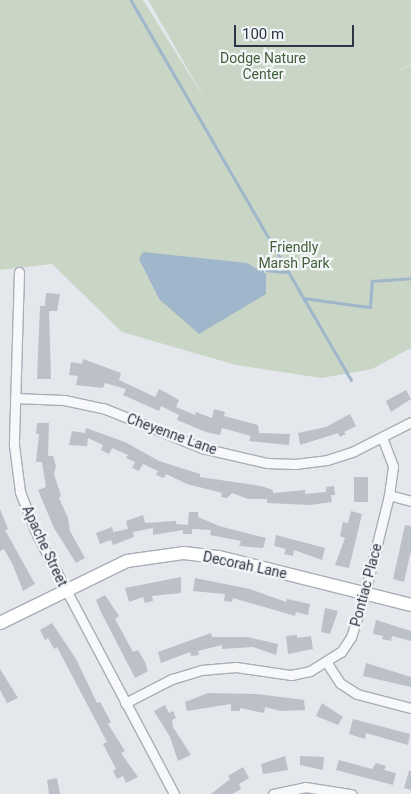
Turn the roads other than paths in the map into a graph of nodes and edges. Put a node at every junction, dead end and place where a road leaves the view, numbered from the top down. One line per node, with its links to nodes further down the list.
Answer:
1 (20, 272): 2 (street, Apache Street)
2 (16, 398): 4 (street, Cheyenne Lane); 7 (street, Apache Street)
3 (411, 422): 4 (street, Cheyenne Lane)
4 (382, 438): 5 (street, Pontiac Place)
5 (389, 495): 6 (street); 8 (street, Pontiac Place)
6 (411, 501)
7 (65, 590): 8 (street, Decorah Lane); 10 (street, Decorah Lane); 12 (street, Apache Street)
8 (365, 593): 9 (street, Decorah Lane); 11 (street, Pontiac Place)
9 (411, 605)
10 (0, 624)
11 (327, 663): 12 (street, Pontiac Place); 13 (street)
12 (125, 703): 14 (street, Apache Street)
13 (411, 708)
14 (174, 794)
15 (272, 794): 16 (street)
16 (350, 794)

